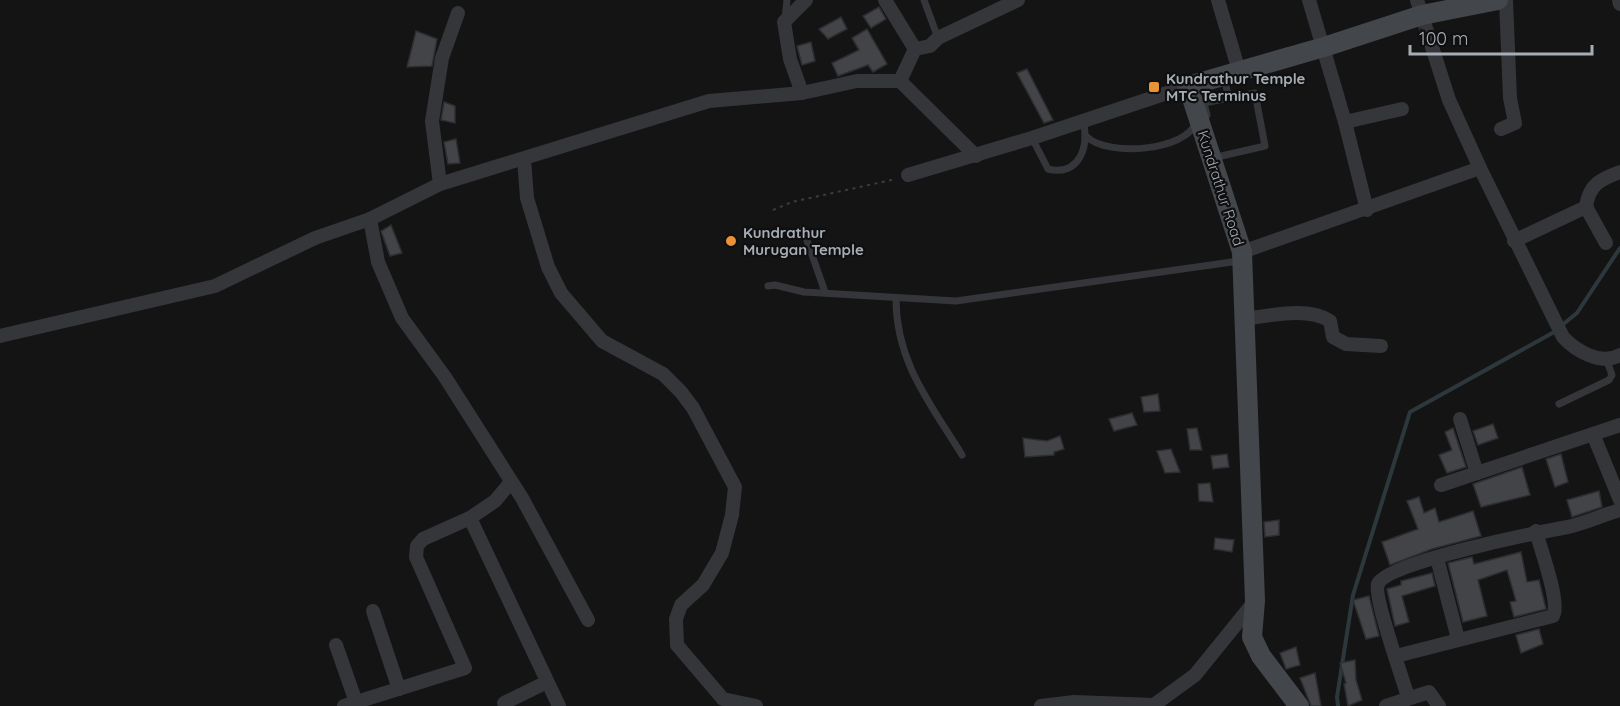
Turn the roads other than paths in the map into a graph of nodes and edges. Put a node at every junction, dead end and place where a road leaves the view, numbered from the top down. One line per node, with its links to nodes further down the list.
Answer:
1 (787, 0): 12 (lane)
2 (806, 0): 12 (street)
3 (885, 0): 15 (street)
4 (924, 0): 13 (lane)
5 (1018, 0): 13 (street)
6 (1218, 0): 16 (street)
7 (1309, 0): 14 (street)
8 (1498, 0): 10 (street)
9 (1506, 0): 25 (street)
10 (1419, 8): 14 (street); 30 (street)
11 (458, 13): 33 (street)
12 (784, 22): 19 (street)
13 (938, 38): 15 (street)
14 (1324, 47): 16 (street); 24 (street)
15 (915, 50): 17 (street)
16 (1231, 73): 18 (street); 20 (lane)
17 (900, 81): 19 (street); 28 (street)
18 (1188, 86): 22 (street, Kundrathur Road); 23 (street)
19 (802, 93): 29 (street)
20 (1229, 98): 20 (lane)
21 (1402, 109): 24 (street)
22 (1198, 117): 26 (lane); 40 (street, Kundrathur Road)
23 (1083, 121): 26 (lane); 27 (street)
24 (1345, 122): 35 (street)
25 (1501, 129)
26 (1087, 137): 27 (lane)
27 (1032, 138): 28 (street)
28 (976, 156): 32 (street)
29 (524, 159): 33 (street); 75 (street)
30 (1480, 168): 35 (street); 38 (street)
31 (1620, 172): 34 (street)
32 (908, 175)
33 (440, 184): 36 (street)
34 (1586, 207): 38 (street); 39 (street)
35 (1367, 210): 40 (street)
36 (370, 219): 45 (street); 55 (street)
37 (803, 229): 42 (lane)
38 (1514, 242): 48 (street)
39 (1606, 243)
40 (1242, 257): 43 (lane); 44 (street, Kundrathur Road)
41 (768, 286): 42 (lane)
42 (825, 292): 43 (lane)
43 (896, 298): 53 (lane)
44 (1244, 319): 46 (street); 62 (street, Kundrathur Road)
45 (0, 336)
46 (1382, 346)
47 (1620, 355): 48 (street)
48 (1606, 358): 49 (lane)
49 (1559, 404)
50 (1460, 419): 54 (street)
51 (1620, 425): 52 (street)
52 (1593, 434): 54 (street); 57 (street)
53 (962, 454)
54 (1477, 472): 56 (street)
55 (511, 482): 59 (street); 64 (street)
56 (1441, 485)
57 (1620, 500)
58 (1620, 510): 60 (street)
59 (470, 518): 68 (street); 69 (street)
60 (1536, 531): 61 (street); 65 (street)
61 (1437, 558): 65 (street); 67 (street)
62 (1255, 601): 73 (street); 77 (street, Kundrathur Road)
63 (373, 611): 69 (street)
64 (588, 620)
65 (1458, 639): 67 (street)
66 (336, 645): 72 (street)
67 (1396, 656): 70 (street)
68 (547, 682): 71 (street); 74 (street)
69 (399, 689): 72 (street)
70 (1408, 697): 78 (street); 79 (street)
71 (504, 703)
72 (350, 704)
73 (1153, 705): 76 (street)
74 (559, 706)
75 (756, 706)
76 (1041, 706)
77 (1299, 706)
78 (1386, 706)
79 (1439, 706)

